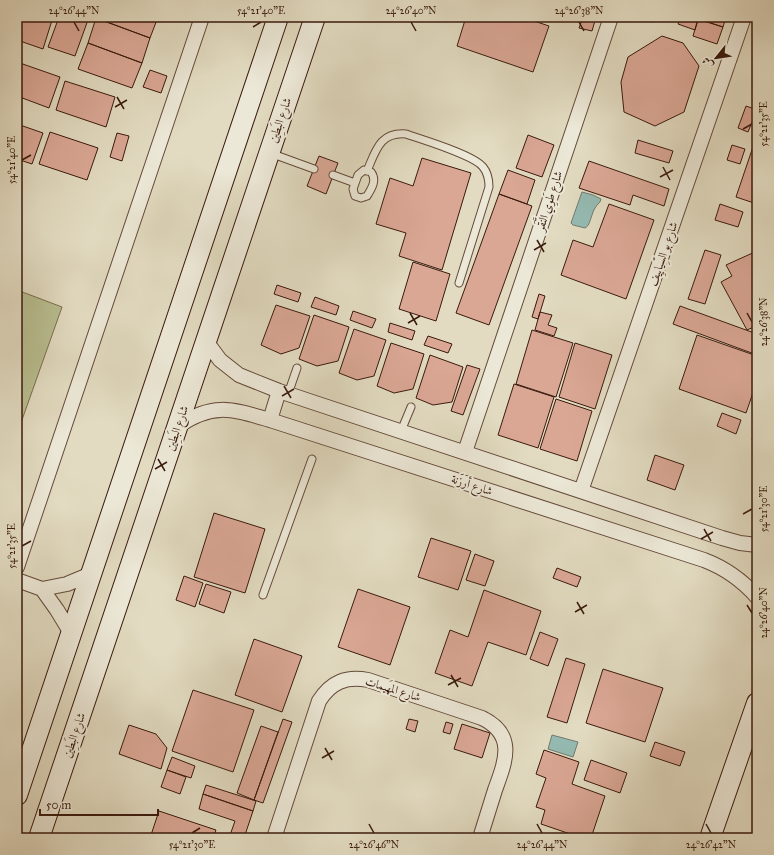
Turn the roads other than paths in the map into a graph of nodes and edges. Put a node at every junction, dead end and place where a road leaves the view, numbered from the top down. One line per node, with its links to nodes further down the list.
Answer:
1 (202, 17): 23 (street)
2 (278, 17): 24 (main road)
3 (315, 17): 6 (main road, شارع البَطِين)
4 (611, 17): 19 (street, شارع طَوِي النَّقَر)
5 (744, 17): 21 (street, شارع بو السِّيايِيف)
6 (270, 152): 7 (lane); 12 (main road, شارع البَطِين)
7 (314, 169)
8 (368, 171): 10 (lane); 10 (lane); 11 (lane)
9 (334, 175): 10 (lane)
10 (355, 183)
11 (459, 283)
12 (206, 341): 14 (street); 17 (main road, شارع البَطِين)
13 (297, 368): 14 (lane)
14 (284, 393): 16 (street); 18 (street)
15 (411, 407): 18 (lane)
16 (270, 420): 17 (street, شارع أرزَنة); 28 (street, شارع أرزَنة)
17 (178, 426): 32 (main road, شارع البَطِين)
18 (401, 432): 19 (street)
19 (465, 452): 21 (street)
20 (312, 459): 27 (lane)
21 (581, 491): 22 (street)
22 (757, 545)
23 (17, 567)
24 (91, 574): 26 (street); 29 (main road)
25 (17, 580): 26 (street)
26 (42, 589): 29 (street)
27 (263, 596)
28 (757, 598)
29 (71, 633): 31 (main road)
30 (757, 703): 35 (main road)
31 (17, 795)
32 (39, 838)
33 (274, 838): 34 (street, شارع المهَيمات)
34 (480, 838)
35 (710, 838)

